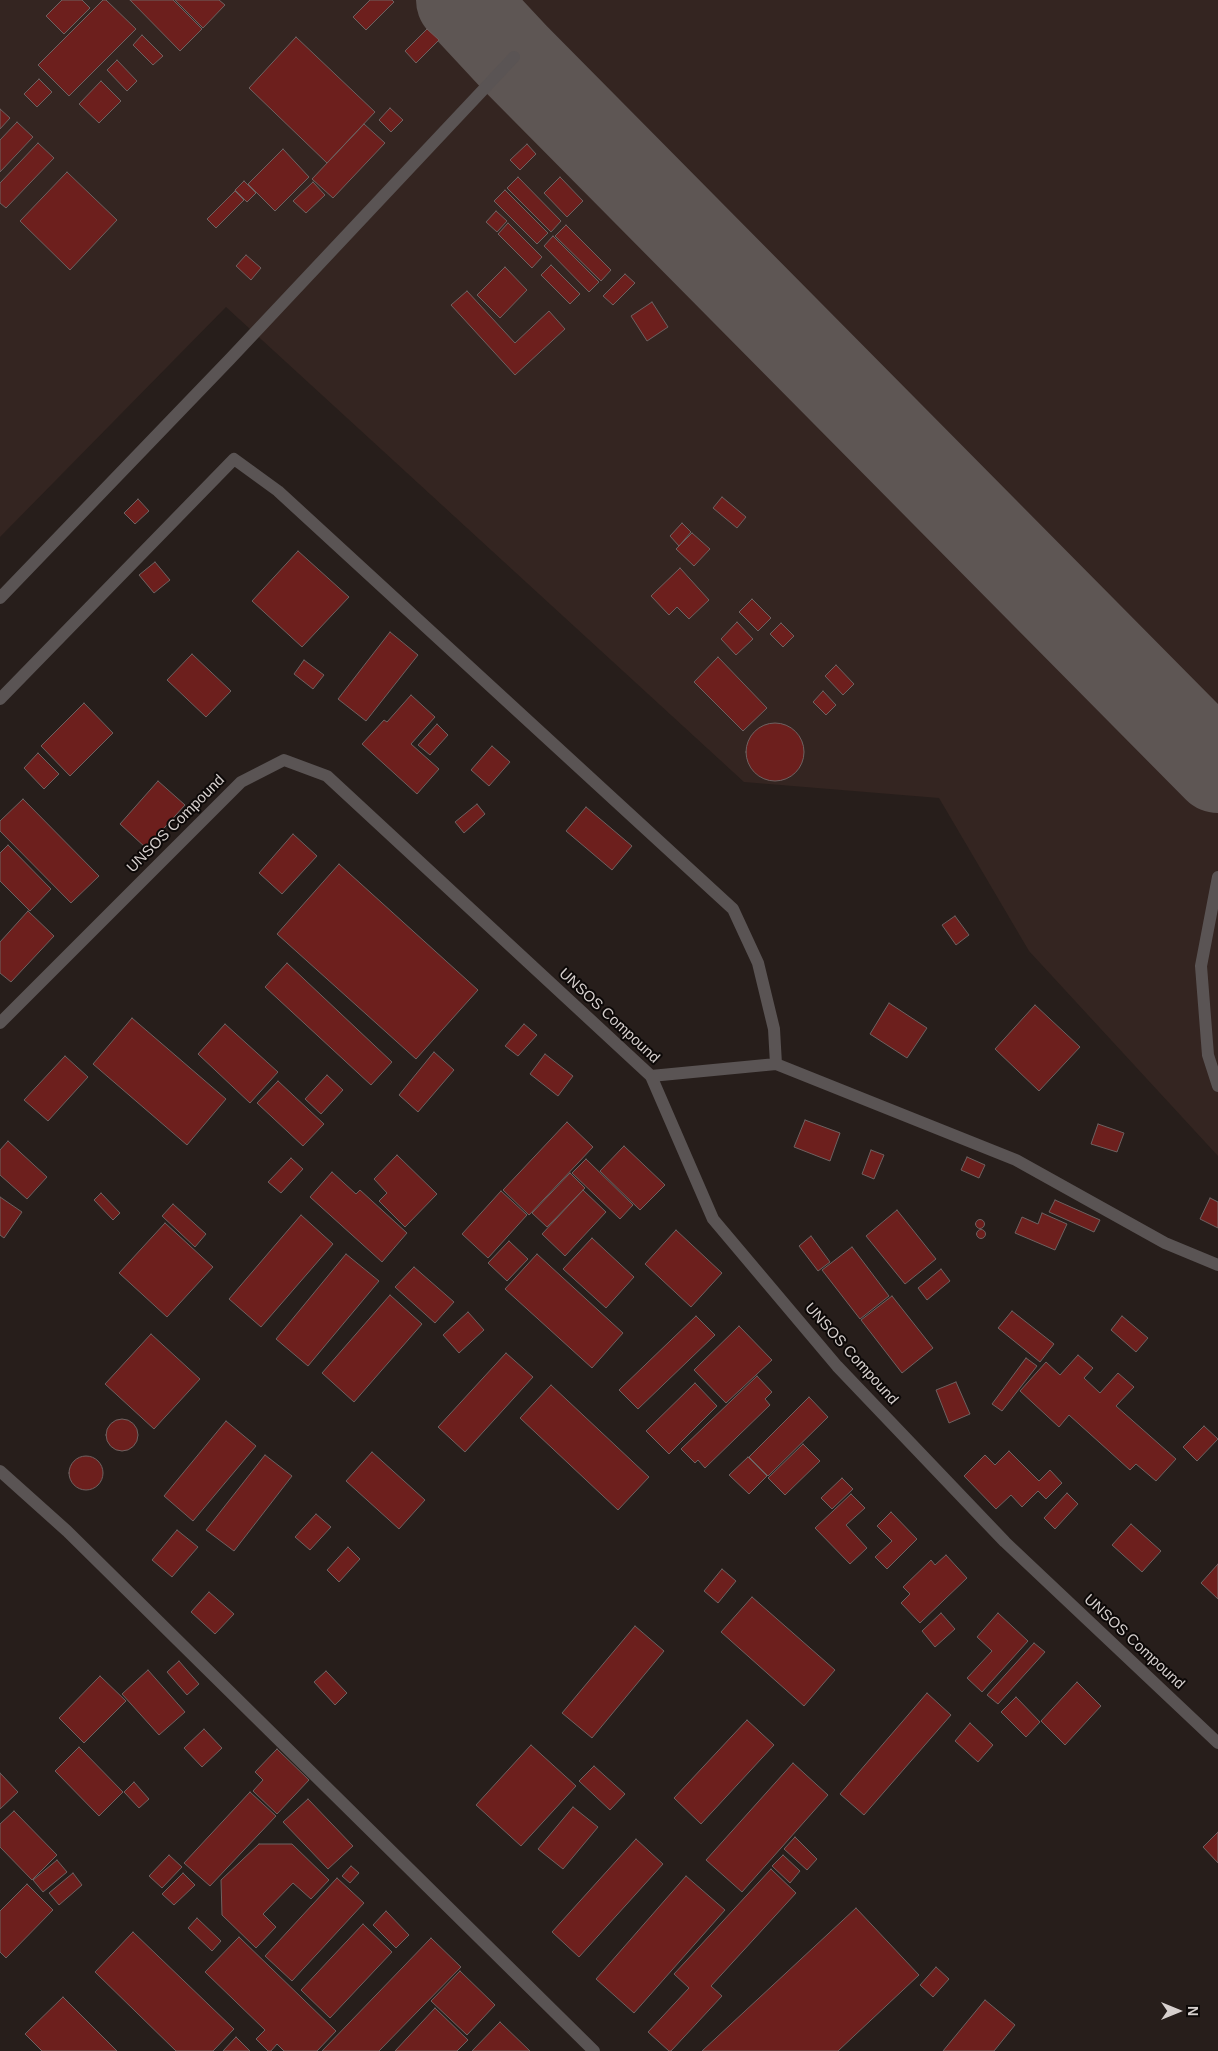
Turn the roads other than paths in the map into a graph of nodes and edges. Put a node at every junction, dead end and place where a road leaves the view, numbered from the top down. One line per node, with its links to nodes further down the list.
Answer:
1 (514, 56): 2 (lane)
2 (0, 598)
3 (0, 699): 6 (lane)
4 (1218, 877): 8 (lane)
5 (0, 1023): 7 (lane, UNSOS Compound)
6 (776, 1064): 7 (lane); 9 (lane)
7 (651, 1076): 11 (lane, UNSOS Compound)
8 (1218, 1086)
9 (1218, 1265)
10 (0, 1471): 12 (lane)
11 (1218, 1743)
12 (594, 2051)

